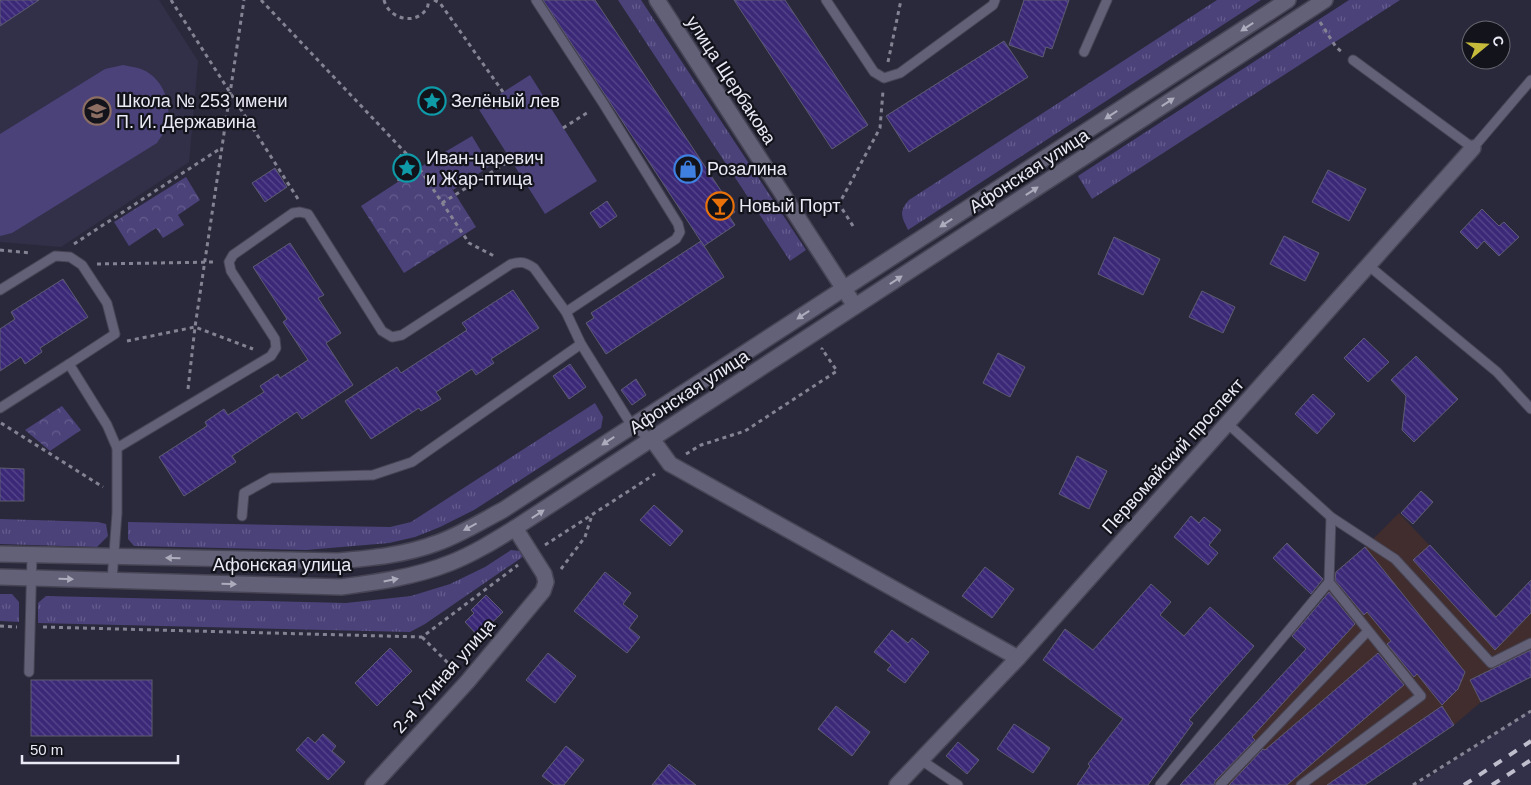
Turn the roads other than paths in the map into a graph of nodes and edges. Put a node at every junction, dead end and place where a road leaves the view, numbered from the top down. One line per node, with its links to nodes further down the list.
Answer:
1 (536, 0): 17 (lane)
2 (657, 0): 14 (street, улица Щербакова)
3 (826, 0): 4 (lane)
4 (995, 0)
5 (1107, 0): 9 (lane)
6 (1288, 0): 14 (street, Афонская улица, one-way to 14)
7 (1325, 0): 8 (street, Афонская улица)
8 (1309, 4): 16 (street, Афонская улица, one-way to 8)
9 (1084, 52)
10 (1353, 60): 12 (lane)
11 (1531, 80): 12 (lane)
12 (1473, 148): 13 (street, Первомайский проспект)
13 (1369, 266): 21 (lane); 22 (street, Первомайский проспект)
14 (844, 289): 16 (street, улица Щербакова); 23 (street, Афонская улица, one-way to 23)
15 (0, 290): 19 (lane)
16 (855, 306): 24 (street, Афонская улица)
17 (566, 312): 18 (lane); 25 (lane)
18 (581, 344): 23 (lane); 26 (lane)
19 (69, 364): 20 (lane); 25 (lane)
20 (0, 408)
21 (1531, 409)
22 (1228, 424): 27 (lane); 38 (street, Первомайский проспект)
23 (632, 426): 24 (lane); 28 (street, Афонская улица, one-way to 28)
24 (652, 439): 28 (street, Афонская улица, one-way to 24); 38 (street)
25 (117, 448): 31 (lane)
26 (242, 516)
27 (1331, 517): 35 (lane); 37 (lane)
28 (509, 519): 31 (street, Афонская улица, one-way to 31); 34 (street, Афонская улица, one-way to 28); 41 (street, 2-я Утиная улица)
29 (0, 554): 30 (street, Афонская улица)
30 (32, 554): 31 (street, Афонская улица); 33 (lane)
31 (114, 556): 34 (lane)
32 (0, 578): 33 (street, Афонская улица)
33 (31, 578): 34 (street, Афонская улица, one-way to 34); 39 (lane)
34 (112, 580)
35 (1329, 582): 36 (lane); 44 (lane)
36 (1368, 631): 45 (lane); 46 (lane)
37 (1531, 643)
38 (1018, 658): 40 (street, Первомайский проспект)
39 (29, 672)
40 (921, 760): 42 (street, Первомайский проспект); 43 (lane)
41 (372, 785)
42 (897, 785)
43 (958, 785)
44 (1160, 785)
45 (1220, 785)
46 (1301, 785)

